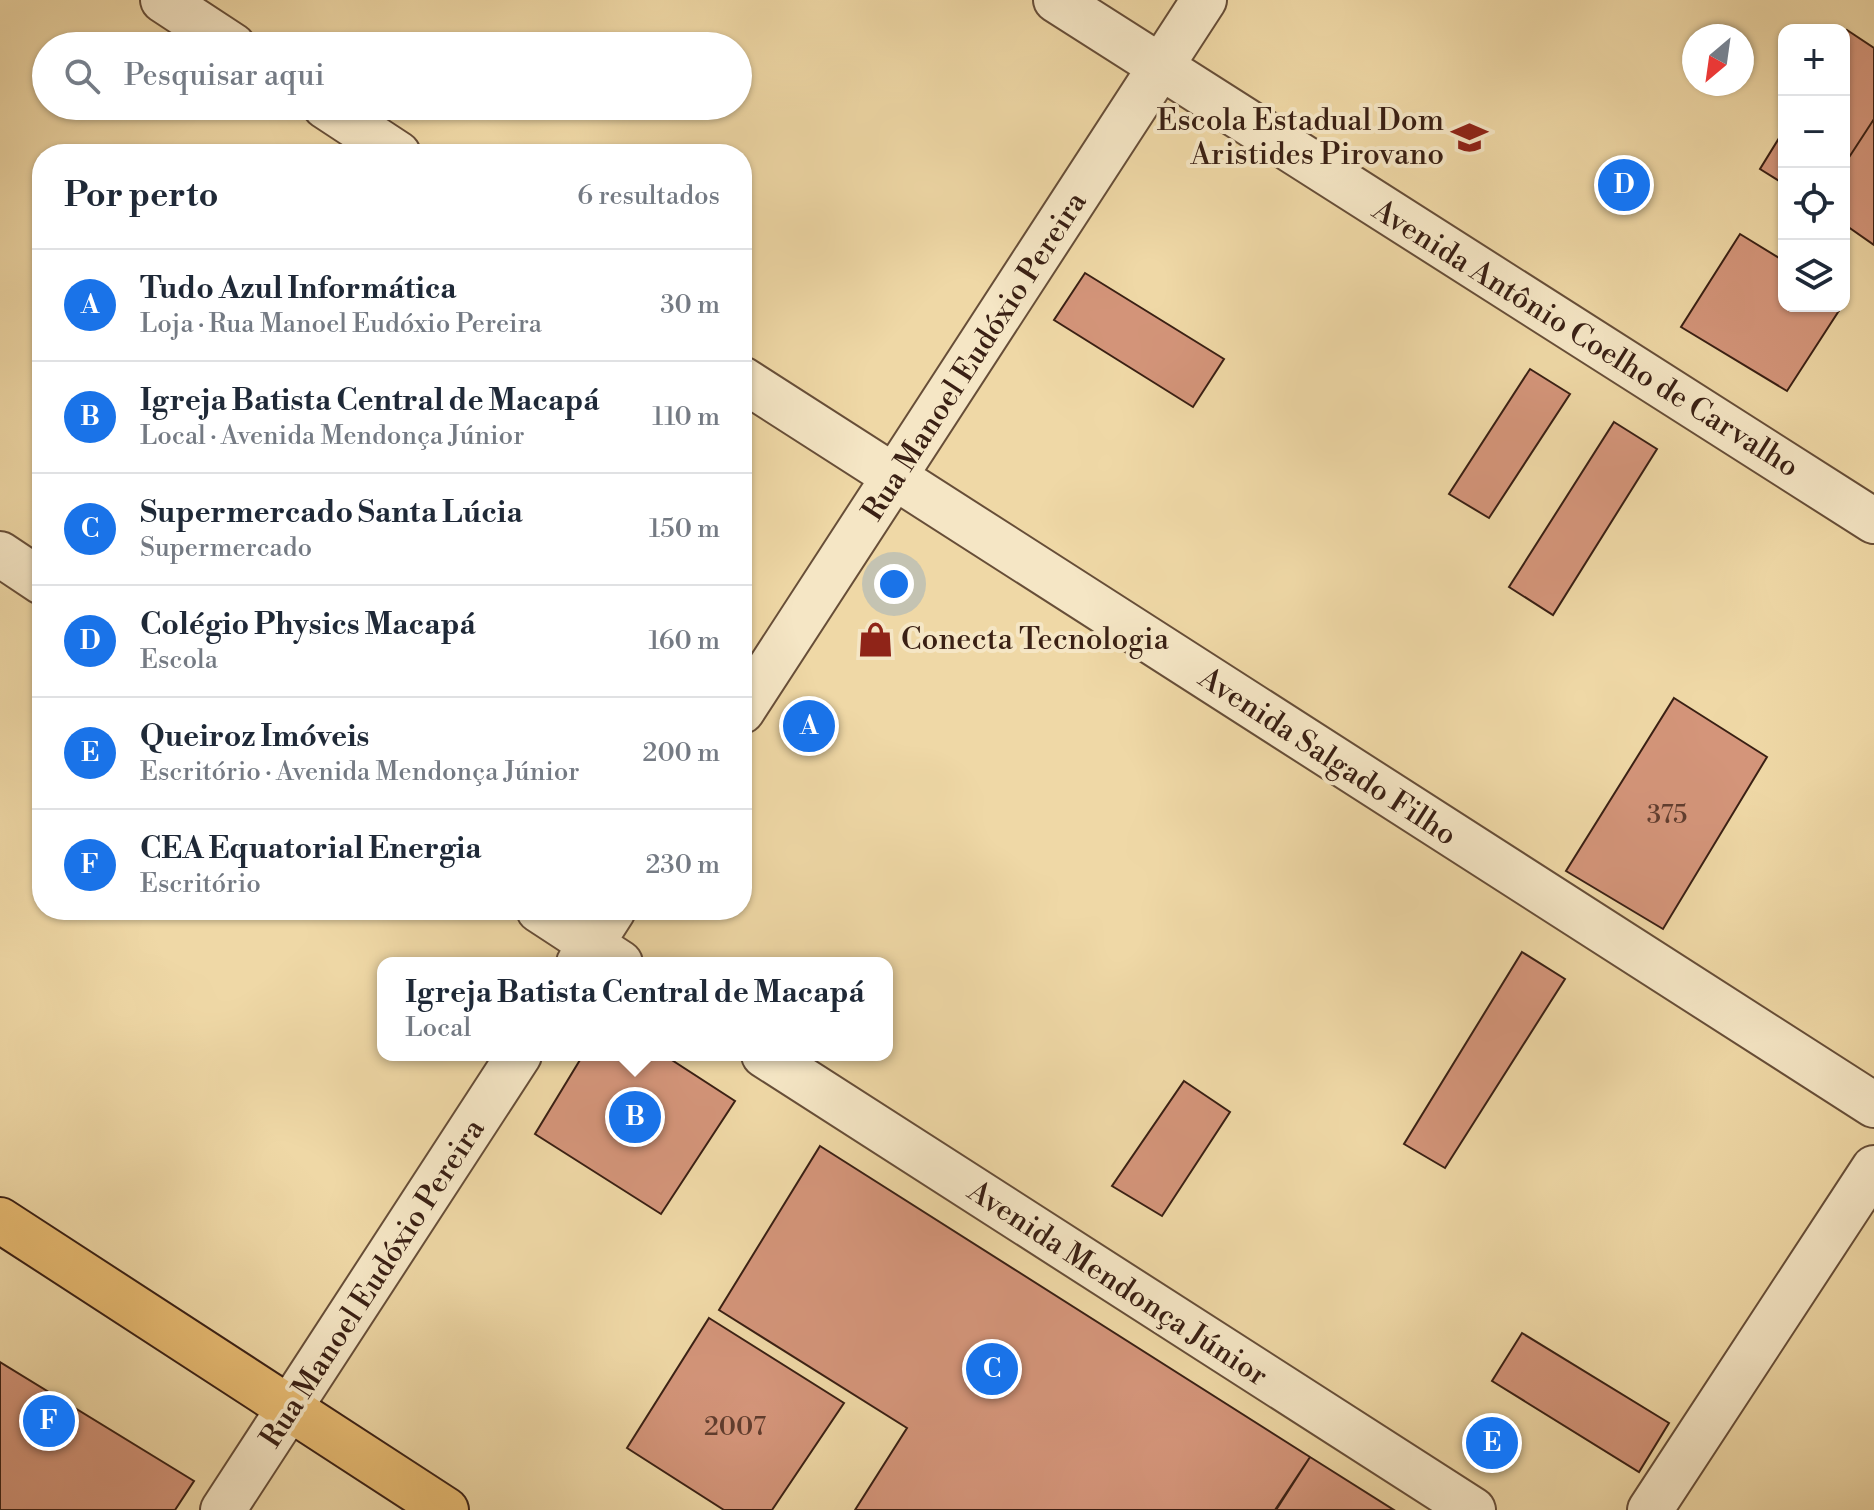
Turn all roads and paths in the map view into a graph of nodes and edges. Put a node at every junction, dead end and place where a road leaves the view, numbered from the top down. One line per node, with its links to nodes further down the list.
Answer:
1 (163, 0): 4 (street)
2 (1056, 0): 5 (street, Avenida Antônio Coelho de Carvalho)
3 (1204, 0): 5 (street, Rua Manoel Eudóxio Pereira)
4 (212, 32)
5 (1161, 68): 9 (street, Rua Manoel Eudóxio Pereira); 10 (street, Avenida Antônio Coelho de Carvalho)
6 (346, 120): 7 (street)
7 (383, 144)
8 (752, 386): 9 (street, Avenida Salgado Filho)
9 (894, 479): 13 (street, Rua Manoel Eudóxio Pereira); 18 (street, Avenida Salgado Filho)
10 (1874, 521)
11 (0, 554): 12 (street)
12 (32, 575)
13 (752, 693)
14 (557, 920): 15 (street)
15 (601, 945)
16 (515, 1061): 21 (street, Rua Manoel Eudóxio Pereira)
17 (773, 1061): 24 (street, Avenida Mendonça Júnior)
18 (1874, 1105)
19 (1874, 1168): 25 (street)
20 (0, 1220): 21 (main road)
21 (291, 1407): 22 (street, Rua Manoel Eudóxio Pereira); 23 (main road)
22 (223, 1510)
23 (446, 1510)
24 (1473, 1510)
25 (1650, 1510)

